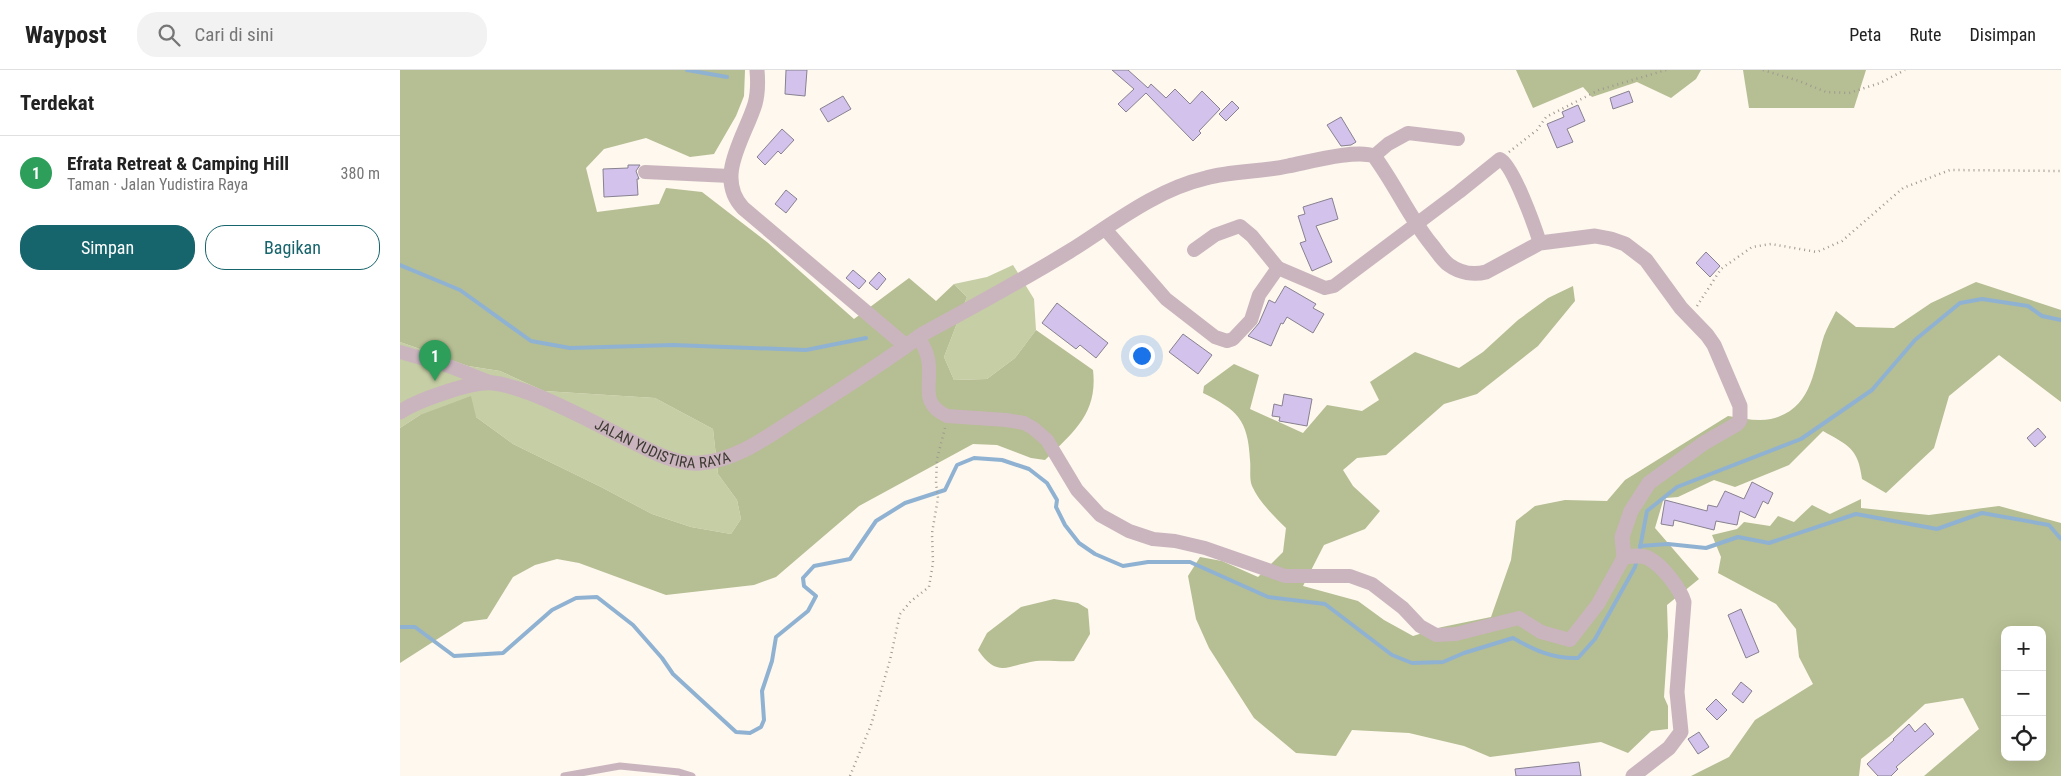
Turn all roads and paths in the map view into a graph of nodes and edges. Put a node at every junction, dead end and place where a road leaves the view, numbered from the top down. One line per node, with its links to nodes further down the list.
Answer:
1 (758, 70): 10 (street)
2 (1666, 70): 7 (path)
3 (1763, 70): 4 (path)
4 (1905, 70)
5 (1458, 139): 6 (street)
6 (1374, 156): 11 (street); 12 (street, JALAN YUDISTIRA RAYA)
7 (1500, 159): 11 (street); 13 (street)
8 (2061, 171): 16 (path)
9 (645, 172): 10 (street)
10 (730, 176): 17 (street)
11 (1416, 225): 13 (street); 15 (street)
12 (1105, 229): 15 (street); 17 (street, JALAN YUDISTIRA RAYA)
13 (1540, 243): 16 (street)
14 (1194, 250): 15 (street)
15 (1278, 268)
16 (1689, 317): 22 (street)
17 (912, 341): 19 (street, JALAN YUDISTIRA RAYA); 21 (street)
18 (400, 352): 19 (street)
19 (492, 382): 20 (street, JALAN YUDISTIRA RAYA)
20 (400, 412)
21 (947, 416): 22 (street); 25 (path)
22 (1628, 556): 26 (street)
23 (564, 776): 24 (lane)
24 (692, 776)
25 (850, 776)
26 (1633, 776)

